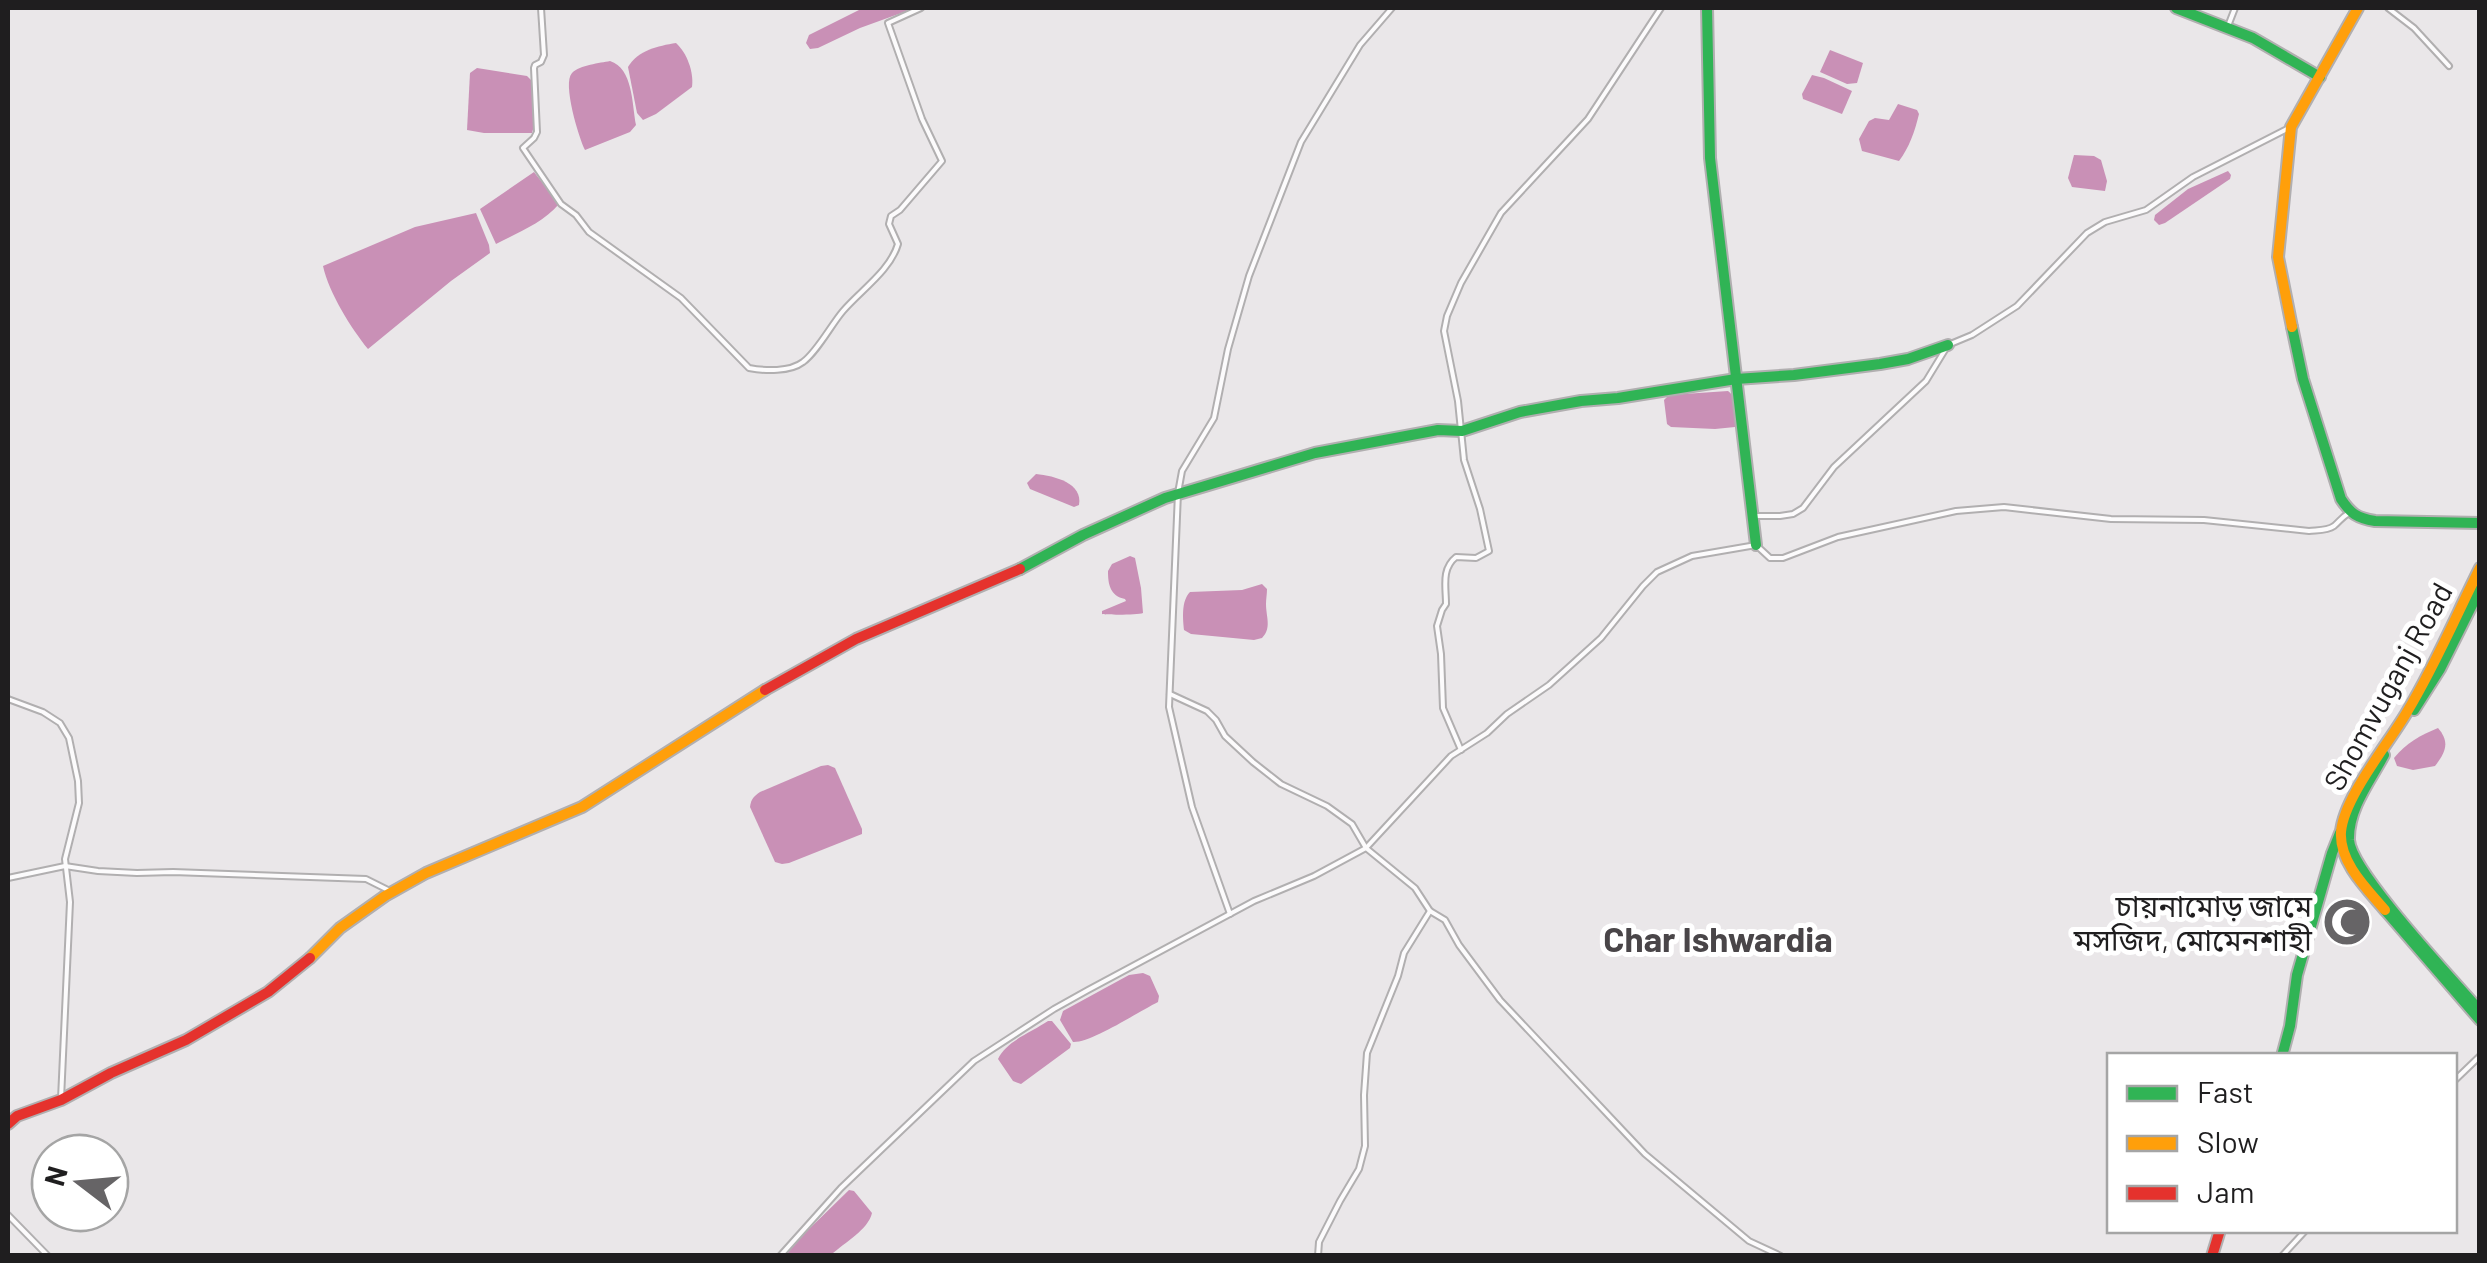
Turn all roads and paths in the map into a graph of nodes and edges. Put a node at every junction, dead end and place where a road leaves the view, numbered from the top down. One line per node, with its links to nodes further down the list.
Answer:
1 (542, 8): 2 (street)
2 (921, 8)
3 (1392, 8): 17 (street)
4 (1660, 8): 16 (street)
5 (1707, 8): 15 (street)
6 (2176, 8): 10 (street)
7 (2236, 8): 10 (street)
8 (2358, 8): 12 (street)
9 (2388, 8): 11 (street)
10 (2228, 27): 12 (street)
11 (2449, 66)
12 (2320, 77): 13 (street)
13 (2291, 127): 14 (street); 18 (street)
14 (1948, 346): 15 (street); 19 (street)
15 (1736, 379): 16 (street); 19 (street)
16 (1462, 431): 17 (street); 27 (street)
17 (1178, 494): 25 (street); 34 (street)
18 (2350, 513): 20 (street); 21 (street)
19 (1752, 516): 21 (street)
20 (2480, 523)
21 (1756, 545): 27 (street)
22 (2480, 568): 23 (street, Shomvuganj Road)
23 (2475, 587): 24 (street, Shomvuganj Road)
24 (2447, 643): 28 (street, Shomvuganj Road); 31 (street, Shomvuganj Road)
25 (1170, 694): 29 (street); 36 (street)
26 (8, 699): 30 (street)
27 (1461, 750): 29 (street)
28 (2342, 832): 31 (street, Shomvuganj Road); 32 (street)
29 (1366, 848): 35 (street); 36 (street)
30 (65, 866): 33 (street); 34 (street); 42 (street)
31 (2354, 867): 32 (street); 37 (street, Shomvuganj Road); 38 (street, Shomvuganj Road)
32 (2327, 876): 39 (street)
33 (8, 878)
34 (392, 892): 42 (street)
35 (1430, 911): 48 (street); 49 (street)
36 (1230, 914): 47 (street)
37 (2480, 1011)
38 (2480, 1020)
39 (2283, 1053)
40 (2480, 1056): 41 (street)
41 (2457, 1078)
42 (61, 1100): 43 (street)
43 (8, 1124)
44 (8, 1215): 46 (street)
45 (2303, 1233): 50 (street)
46 (48, 1256)
47 (780, 1256)
48 (1318, 1256)
49 (1781, 1256)
50 (2282, 1256)

